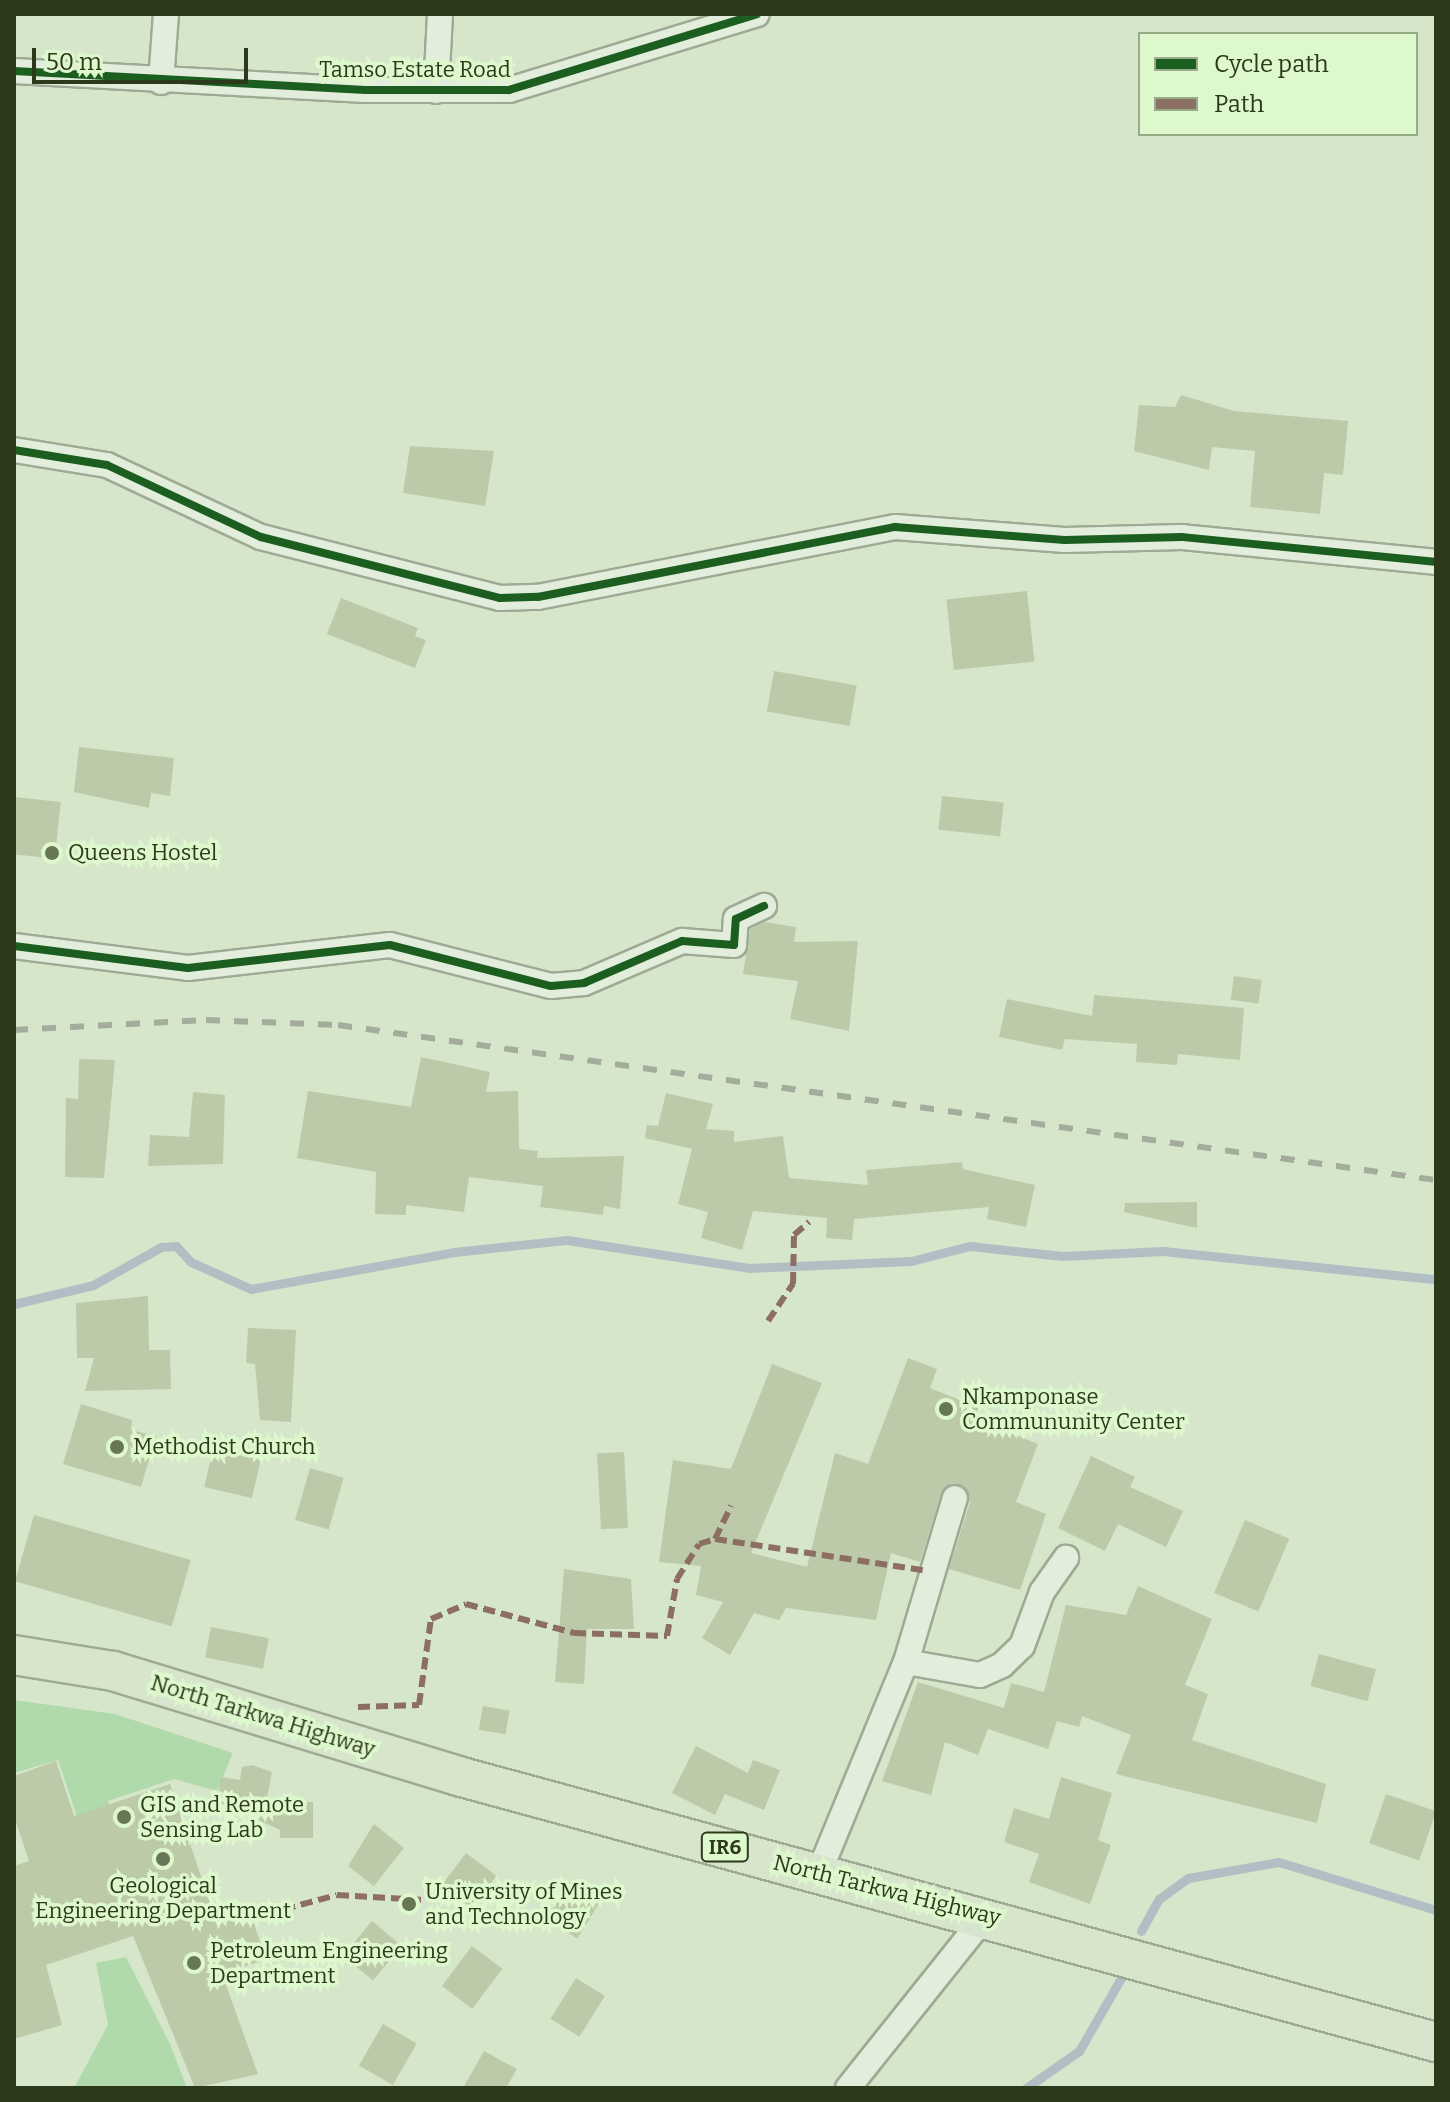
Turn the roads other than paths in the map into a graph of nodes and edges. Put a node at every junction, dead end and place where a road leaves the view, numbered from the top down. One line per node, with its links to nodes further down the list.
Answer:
1 (166, 14): 5 (street)
2 (440, 14): 6 (street)
3 (757, 14): 6 (street, Tamso Estate Road)
4 (14, 71): 5 (street, Tamso Estate Road)
5 (161, 82): 6 (street, Tamso Estate Road)
6 (436, 91)
7 (14, 450): 8 (street)
8 (1436, 562)
9 (764, 906): 10 (street)
10 (14, 946)
11 (955, 1498): 14 (street)
12 (1066, 1558): 14 (street)
13 (14, 1655): 15 (main road, North Tarkwa Highway / IR6)
14 (906, 1662): 15 (street)
15 (818, 1875): 16 (main road, North Tarkwa Highway / IR6)
16 (986, 1915): 17 (main road, North Tarkwa Highway / IR6); 18 (street)
17 (1436, 2042)
18 (848, 2088)

